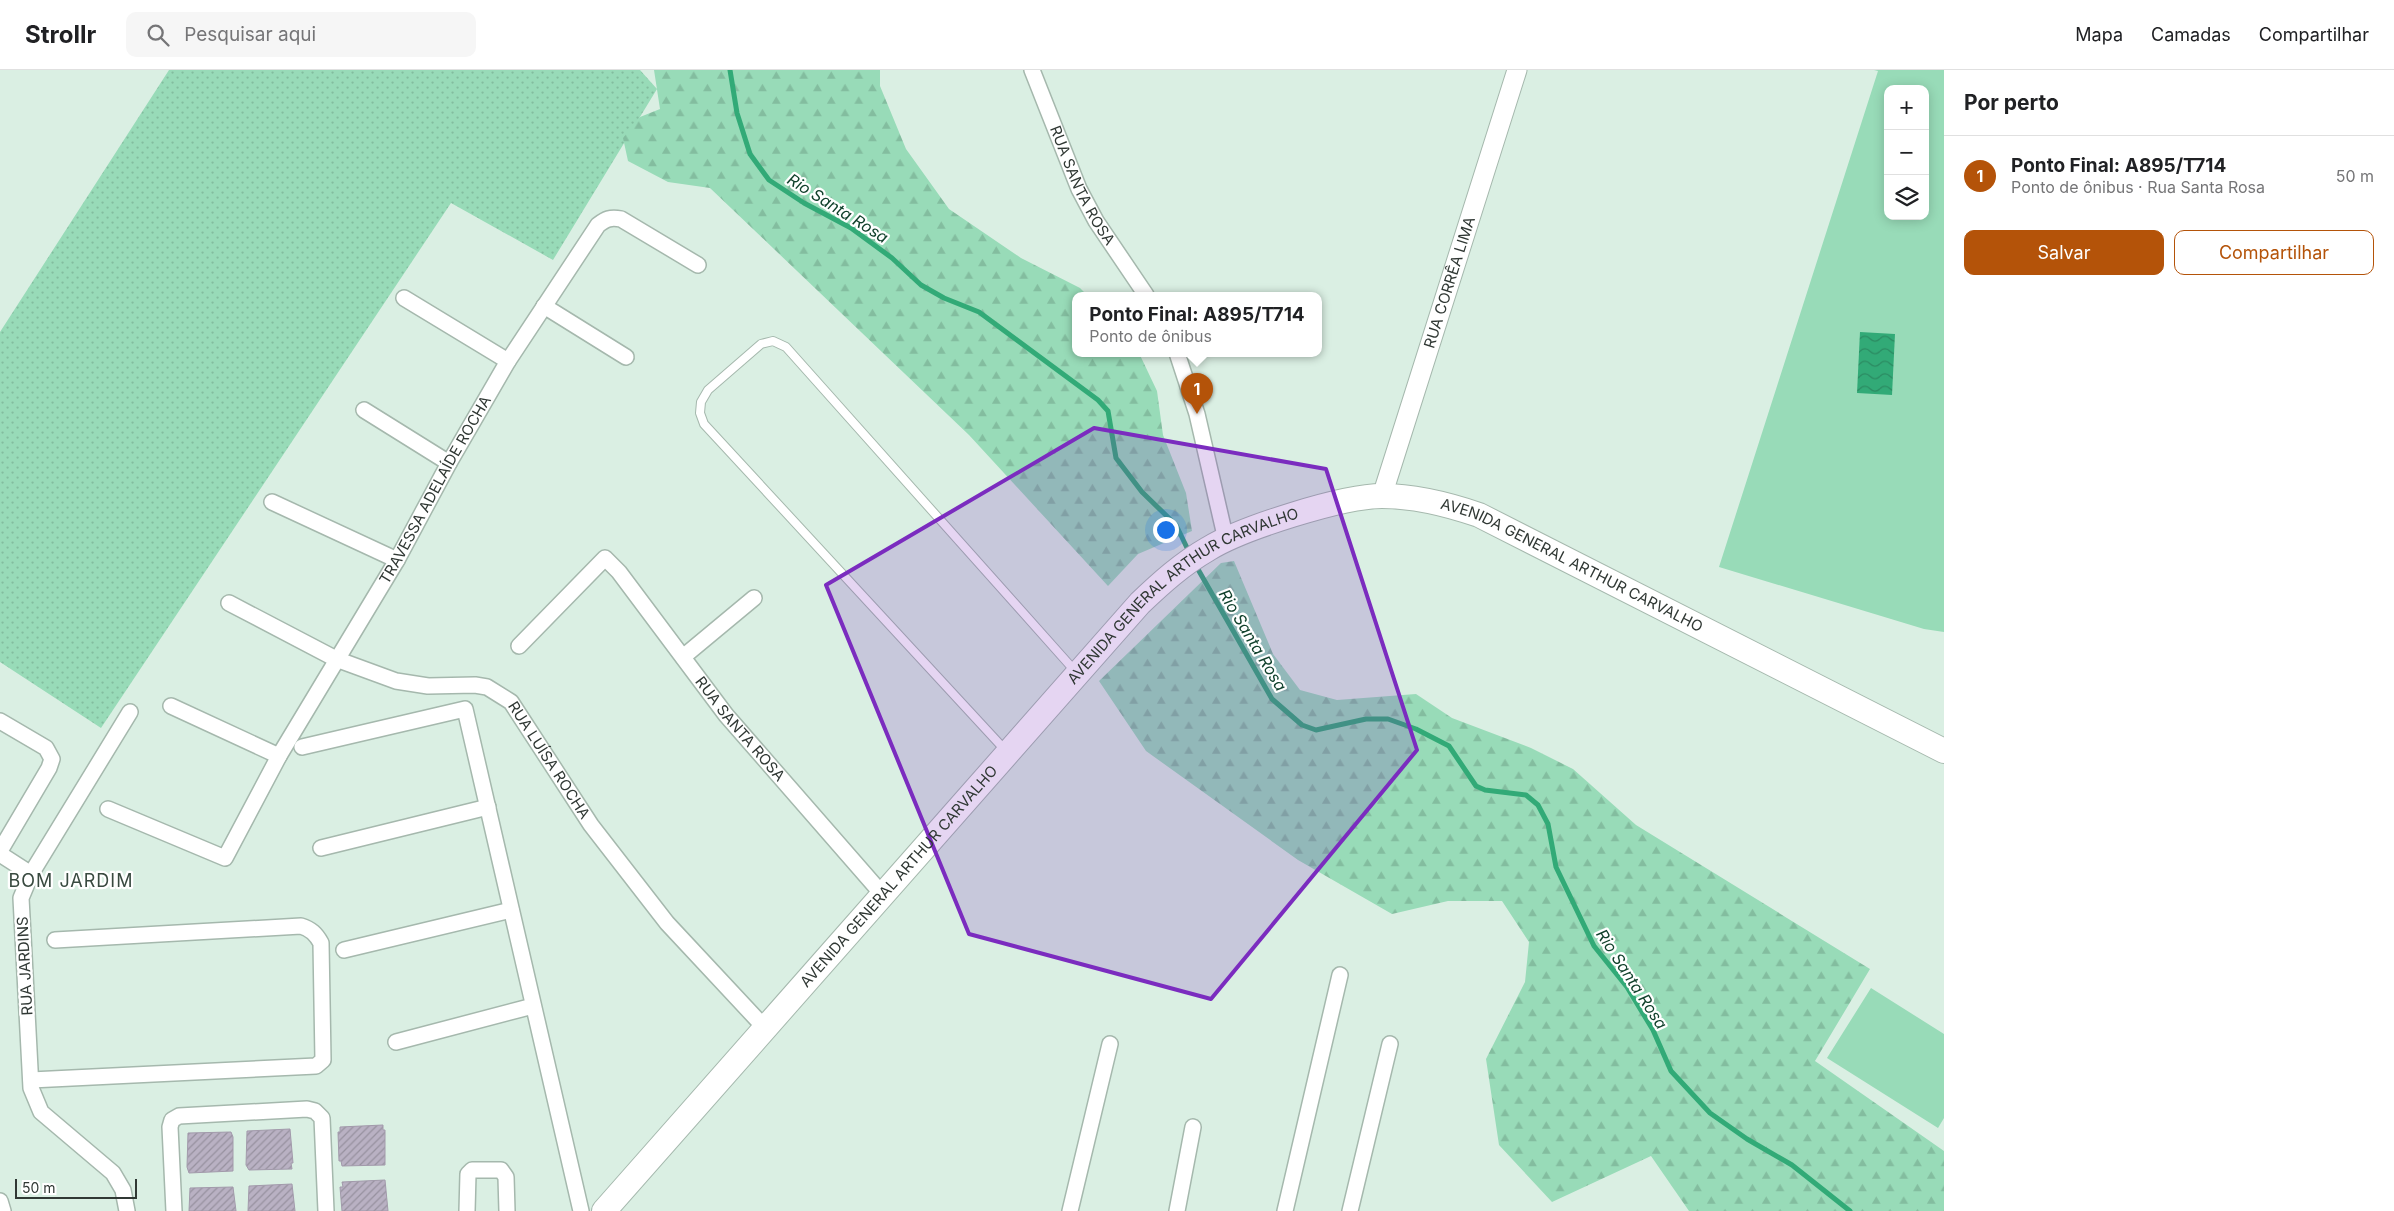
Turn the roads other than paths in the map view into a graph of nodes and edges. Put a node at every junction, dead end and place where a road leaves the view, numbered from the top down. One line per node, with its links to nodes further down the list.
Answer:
1 (1032, 70): 4 (street, RUA SANTA ROSA)
2 (1517, 70): 12 (street, RUA CORRÊA LIMA)
3 (698, 265): 6 (street, TRAVESSA ADELAÍDE ROCHA)
4 (1144, 292)
5 (404, 298): 9 (street)
6 (544, 306): 7 (street); 9 (street, TRAVESSA ADELAÍDE ROCHA)
7 (626, 357)
8 (1178, 357): 14 (street)
9 (508, 362): 11 (street, TRAVESSA ADELAÍDE ROCHA)
10 (364, 410): 11 (street)
11 (449, 463): 15 (street, TRAVESSA ADELAÍDE ROCHA)
12 (1382, 496): 14 (main road, AVENIDA GENERAL ARTHUR CARVALHO); 26 (main road, AVENIDA GENERAL ARTHUR CARVALHO)
13 (272, 502): 15 (street)
14 (1217, 544): 21 (main road, AVENIDA GENERAL ARTHUR CARVALHO)
15 (397, 560): 20 (street, TRAVESSA ADELAÍDE ROCHA)
16 (754, 598): 19 (street)
17 (229, 603): 20 (street, RUA LUÍSA ROCHA)
18 (520, 646): 19 (street, RUA SANTA ROSA)
19 (683, 657): 34 (street, RUA SANTA ROSA)
20 (336, 659): 28 (street, TRAVESSA ADELAÍDE ROCHA); 40 (street, RUA LUÍSA ROCHA)
21 (1077, 674): 27 (main road, AVENIDA GENERAL ARTHUR CARVALHO); 27 (lane)
22 (171, 706): 28 (street)
23 (130, 712): 33 (street, RUA JARDINS)
24 (0, 721): 32 (street)
25 (302, 747): 29 (street)
26 (1944, 751)
27 (1008, 753): 34 (main road, AVENIDA GENERAL ARTHUR CARVALHO)
28 (279, 756): 30 (street, TRAVESSA ADELAÍDE ROCHA)
29 (488, 807): 31 (street); 35 (street)
30 (108, 809)
31 (321, 848)
32 (0, 852): 33 (street)
33 (31, 874): 44 (street, RUA JARDINS)
34 (883, 895): 40 (main road, AVENIDA GENERAL ARTHUR CARVALHO)
35 (511, 910): 37 (street); 39 (street)
36 (55, 940): 44 (street)
37 (344, 950)
38 (1340, 975): 57 (street)
39 (533, 1006): 41 (street); 53 (street)
40 (765, 1028): 54 (main road, AVENIDA GENERAL ARTHUR CARVALHO)
41 (396, 1042)
42 (1110, 1044): 55 (street)
43 (1390, 1044): 58 (street)
44 (31, 1080): 48 (street, RUA JARDINS)
45 (1193, 1127): 56 (street)
46 (0, 1202): 47 (street)
47 (3, 1211)
48 (128, 1211)
49 (174, 1211): 50 (street)
50 (326, 1211)
51 (467, 1211): 52 (street)
52 (507, 1211)
53 (581, 1211)
54 (604, 1211)
55 (1070, 1211)
56 (1177, 1211)
57 (1285, 1211)
58 (1350, 1211)

